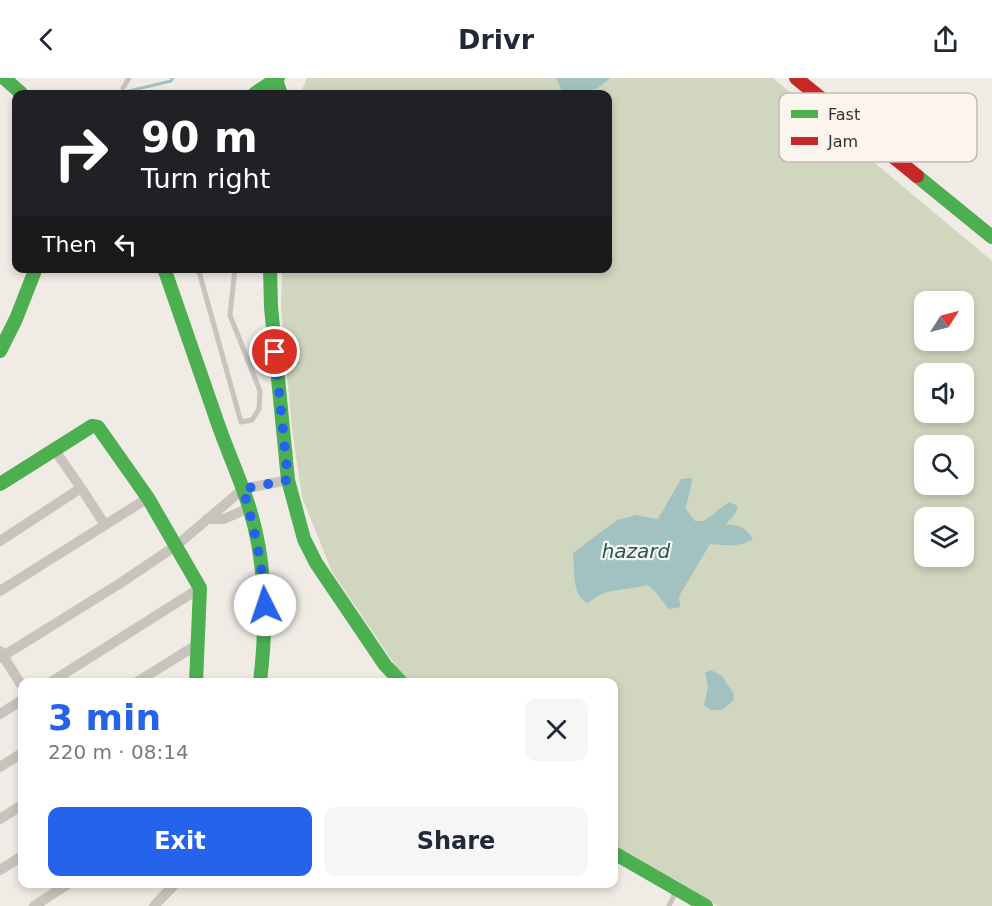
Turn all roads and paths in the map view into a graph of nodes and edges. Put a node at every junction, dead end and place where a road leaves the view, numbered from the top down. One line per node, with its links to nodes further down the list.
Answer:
1 (129, 78): 5 (lane)
2 (796, 78): 8 (street)
3 (4, 79): 6 (street)
4 (277, 79): 7 (street)
5 (123, 88)
6 (17, 90)
7 (260, 90)
8 (814, 93)
9 (900, 162): 10 (street)
10 (992, 237)
11 (34, 273): 16 (street)
12 (166, 273): 21 (street)
13 (199, 273): 14 (lane)
14 (234, 273)
15 (270, 273): 18 (street)
16 (0, 351)
17 (54, 449): 19 (street); 20 (street); 22 (street)
18 (288, 480): 21 (street); 36 (street)
19 (0, 484)
20 (81, 488): 25 (street); 26 (street)
21 (243, 489): 23 (street); 24 (street)
22 (148, 498): 25 (street); 27 (street)
23 (249, 508): 24 (street); 35 (street)
24 (207, 519): 27 (street)
25 (105, 525): 29 (street)
26 (0, 541)
27 (177, 545): 28 (street); 31 (street)
28 (200, 588): 30 (street); 32 (street)
29 (0, 591)
30 (198, 644): 33 (street); 34 (street)
31 (1, 655): 37 (street)
32 (57, 678)
33 (143, 678)
34 (196, 678)
35 (261, 678)
36 (397, 678)
37 (18, 681)
38 (18, 703): 39 (street)
39 (0, 714)
40 (18, 756): 41 (street)
41 (0, 767)
42 (18, 808): 43 (street)
43 (0, 819)
44 (618, 855): 49 (street)
45 (18, 859): 46 (street)
46 (0, 870)
47 (62, 888): 50 (street)
48 (171, 888): 51 (street)
49 (677, 890): 52 (lane); 53 (street)
50 (34, 906)
51 (154, 906)
52 (669, 906)
53 (706, 906)

